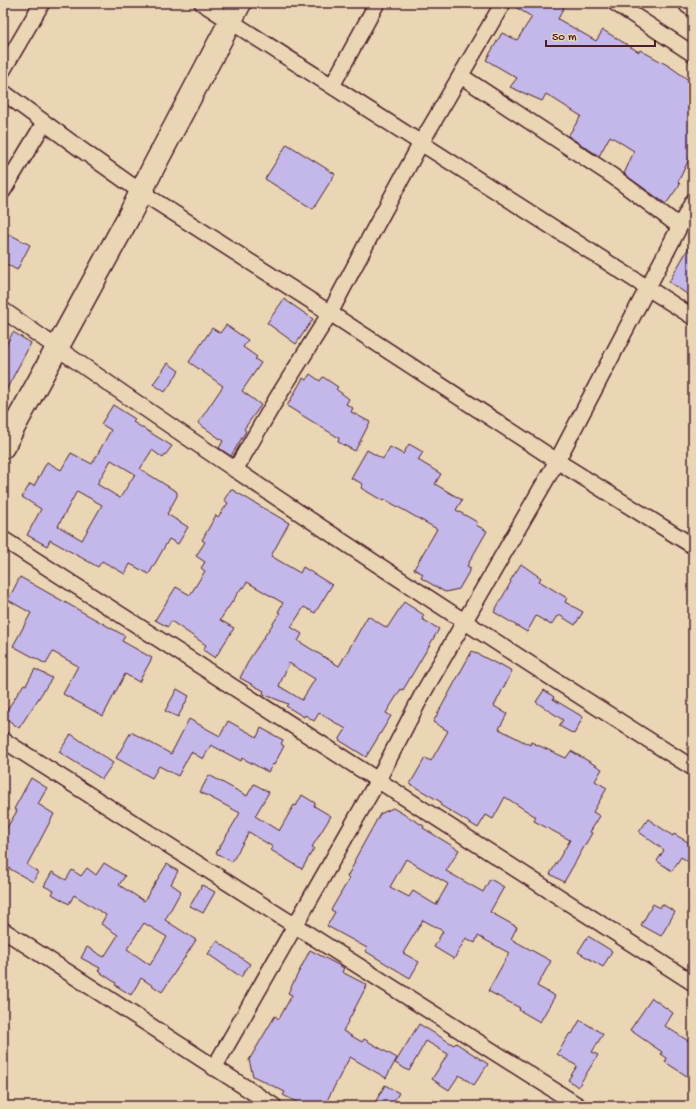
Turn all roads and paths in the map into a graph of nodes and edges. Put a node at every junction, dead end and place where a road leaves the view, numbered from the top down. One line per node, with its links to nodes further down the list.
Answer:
1 (42, 3): 10 (street)
2 (202, 3): 8 (street)
3 (377, 3): 12 (street)
4 (503, 3): 11 (street)
5 (615, 3): 9 (street)
6 (690, 3): 7 (main road)
7 (693, 5)
8 (236, 12): 12 (street); 17 (main road)
9 (693, 54)
10 (3, 70)
11 (461, 76): 15 (street); 19 (street)
12 (332, 86): 15 (street)
13 (3, 92): 14 (street)
14 (44, 123): 16 (street); 17 (street)
15 (421, 144): 20 (street); 22 (street)
16 (3, 191)
17 (141, 192): 22 (street); 24 (main road)
18 (693, 201): 19 (street)
19 (679, 226): 20 (street)
20 (647, 288): 23 (street); 26 (street)
21 (3, 310): 24 (street)
22 (330, 313): 26 (street); 27 (street)
23 (693, 318)
24 (57, 348): 25 (main road); 27 (street)
25 (3, 447)
26 (557, 461): 29 (street); 30 (street)
27 (235, 470): 30 (street)
28 (3, 539): 33 (street)
29 (693, 546)
30 (465, 622): 32 (street); 33 (street)
31 (3, 740): 34 (street)
32 (693, 768)
33 (378, 780): 34 (street); 36 (street)
34 (296, 926): 37 (street); 39 (street)
35 (3, 930): 37 (street)
36 (693, 983)
37 (214, 1068): 38 (street)
38 (274, 1106)
39 (579, 1106)

